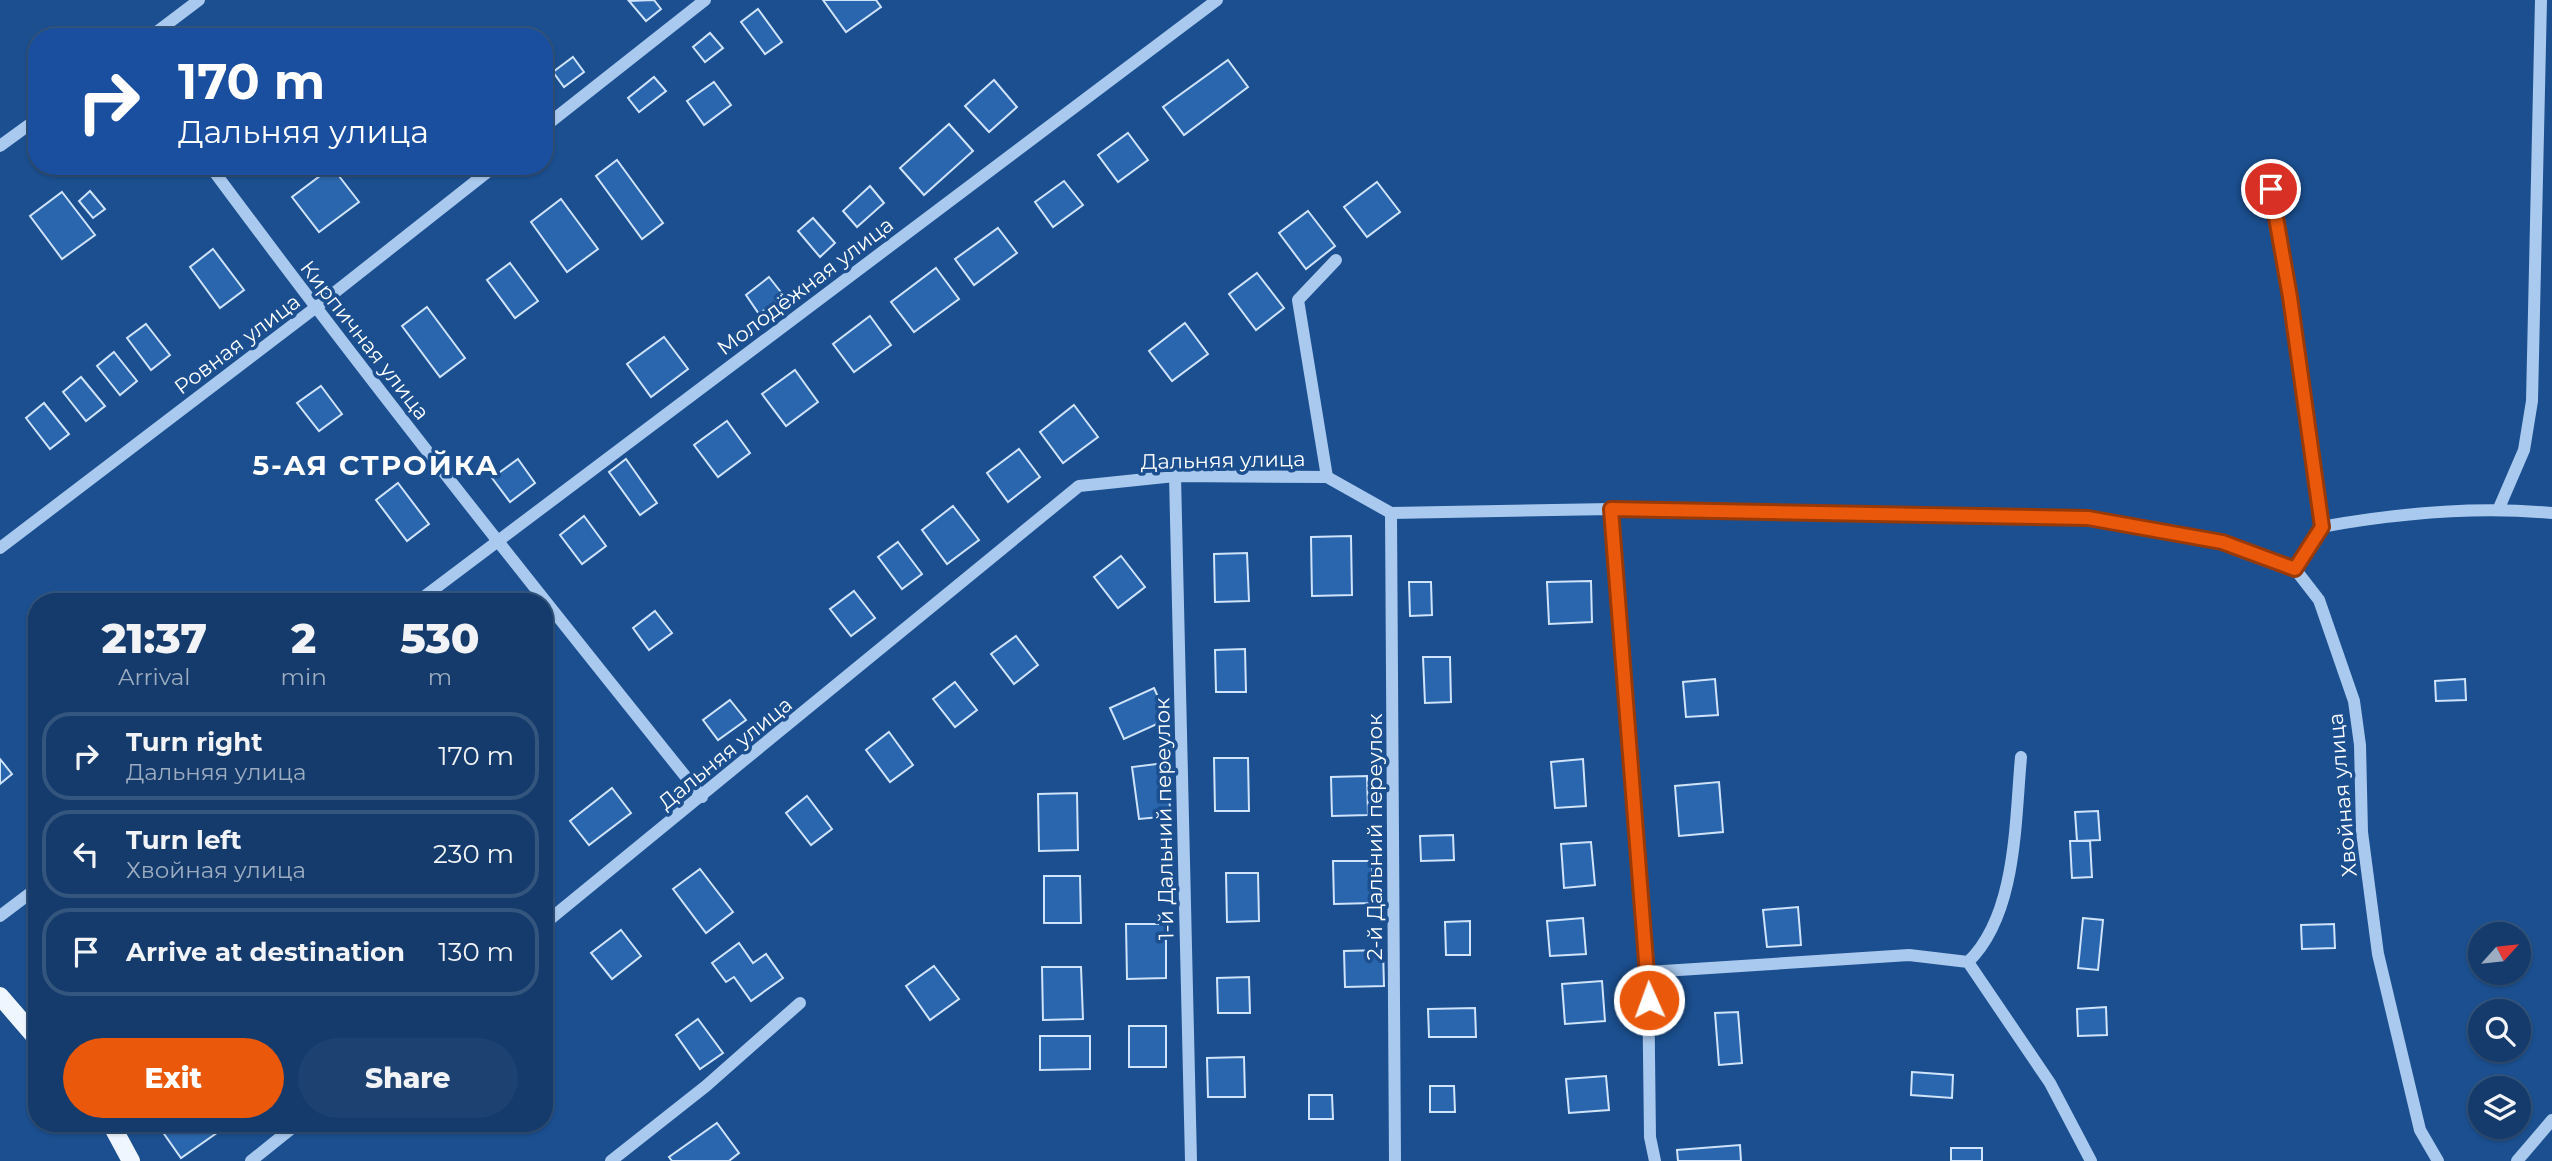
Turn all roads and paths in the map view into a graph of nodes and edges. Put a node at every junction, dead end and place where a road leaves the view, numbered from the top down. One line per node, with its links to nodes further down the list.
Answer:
1 (199, 0): 5 (street)
2 (705, 0): 6 (street)
3 (1216, 0): 21 (street, Молодёжная улица)
4 (2541, 0): 16 (street)
5 (162, 28)
6 (553, 120)
7 (28, 126): 8 (street)
8 (0, 146)
9 (217, 175): 13 (street, Кирпичная улица)
10 (484, 175): 13 (street, Ровная улица)
11 (2271, 189): 20 (street)
12 (1336, 260): 15 (street)
13 (315, 308): 21 (street, Кирпичная улица); 22 (street, Ровная улица)
14 (1175, 476): 15 (street, Дальняя улица); 28 (street, Дальняя улица); 43 (street, 1-й Дальний переулок)
15 (1326, 477): 18 (street, Дальняя улица)
16 (2499, 508): 19 (street); 20 (street)
17 (1611, 509): 18 (street); 23 (street); 33 (street)
18 (1391, 513): 44 (street, 2-й Дальний переулок)
19 (2552, 513)
20 (2322, 527): 23 (street)
21 (497, 542): 24 (street, Молодёжная улица); 25 (street, Кирпичная улица)
22 (0, 548)
23 (2295, 569): 47 (street, Хвойная улица)
24 (429, 593)
25 (538, 593)
26 (553, 612): 28 (street, Кирпичная улица)
27 (2021, 757): 32 (street)
28 (702, 797): 31 (street, Дальняя улица)
29 (28, 895): 30 (street)
30 (0, 916)
31 (553, 917)
32 (1968, 962): 33 (street); 46 (street)
33 (1648, 972): 45 (street)
34 (0, 996): 36 (main road)
35 (800, 1003): 42 (street)
36 (28, 1029)
37 (2552, 1121): 48 (street)
38 (115, 1132): 40 (main road)
39 (288, 1132): 41 (street)
40 (131, 1161)
41 (251, 1161)
42 (611, 1161)
43 (1191, 1161)
44 (1395, 1161)
45 (1655, 1161)
46 (2091, 1161)
47 (2438, 1161)
48 (2517, 1161)

